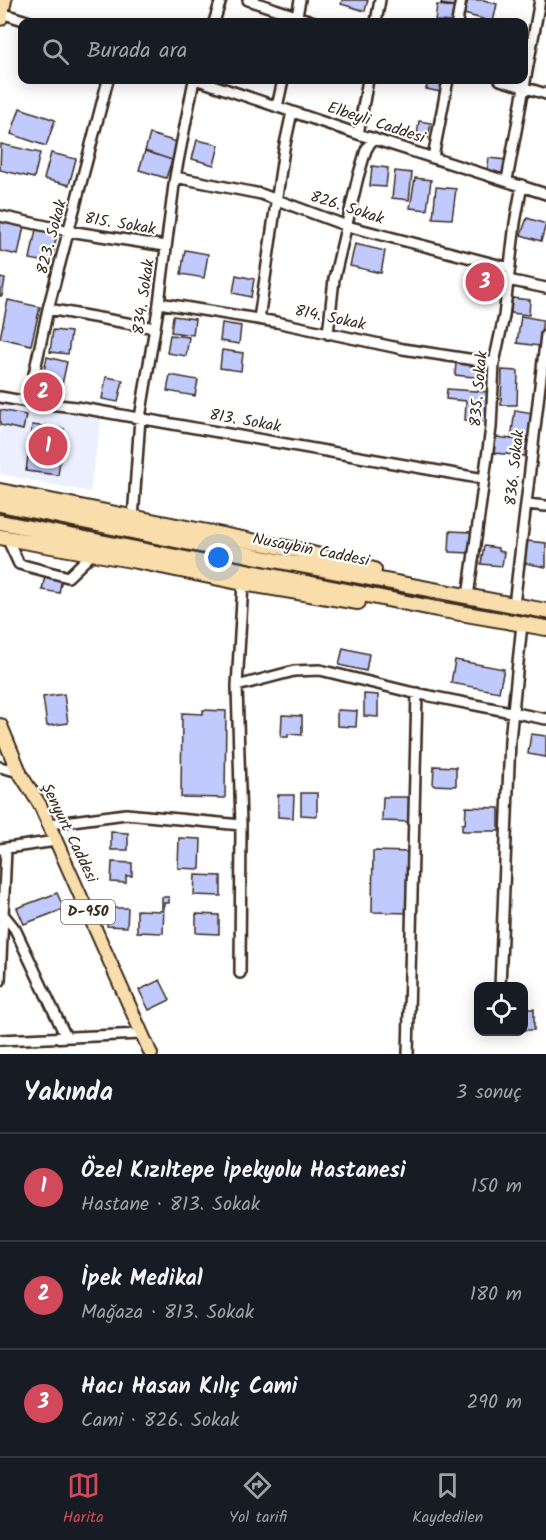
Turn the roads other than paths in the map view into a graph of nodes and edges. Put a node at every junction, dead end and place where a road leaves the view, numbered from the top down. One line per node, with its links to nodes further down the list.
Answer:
1 (221, 0): 9 (street)
2 (248, 0): 10 (street)
3 (300, 0): 11 (street)
4 (380, 0): 12 (street)
5 (460, 0): 13 (street)
6 (540, 2): 14 (street)
7 (2, 10): 8 (street)
8 (21, 18)
9 (215, 18)
10 (292, 18)
11 (297, 18)
12 (377, 18)
13 (458, 18)
14 (528, 71)
15 (107, 84): 37 (street, 823. Sokak)
16 (195, 84): 30 (street, 834. Sokak)
17 (208, 84): 25 (street, Elbeyli Caddesi)
18 (282, 84): 25 (street)
19 (367, 84): 27 (street)
20 (446, 84): 29 (street)
21 (512, 84): 23 (street)
22 (526, 84): 23 (street)
23 (525, 88): 24 (street); 31 (street)
24 (546, 94)
25 (277, 107): 26 (street, Elbeyli Caddesi)
26 (292, 112): 27 (street, Elbeyli Caddesi); 34 (street)
27 (358, 134): 28 (street, Elbeyli Caddesi)
28 (373, 138): 29 (street, Elbeyli Caddesi); 36 (street)
29 (434, 157): 31 (street, Elbeyli Caddesi)
30 (175, 177): 34 (street, 826. Sokak); 38 (street, 834. Sokak)
31 (507, 180): 32 (street, Elbeyli Caddesi)
32 (522, 185): 33 (street, Elbeyli Caddesi); 39 (street, 835. Sokak)
33 (546, 194)
34 (278, 200): 36 (street, 826. Sokak); 44 (street)
35 (0, 216): 37 (street, 815. Sokak)
36 (347, 226): 39 (street, 826. Sokak); 46 (street)
37 (69, 231): 38 (street, 815. Sokak); 43 (street, 823. Sokak)
38 (165, 246): 42 (street, 834. Sokak)
39 (510, 268): 40 (street, 835. Sokak)
40 (508, 280): 41 (street); 49 (street, 835. Sokak)
41 (546, 288)
42 (159, 303): 44 (street, 814. Sokak); 45 (street, 834. Sokak)
43 (48, 309): 45 (street); 51 (street, 823. Sokak)
44 (259, 319): 46 (street, 814. Sokak)
45 (155, 328): 52 (street, 834. Sokak)
46 (328, 333): 49 (street, 814. Sokak)
47 (546, 335): 48 (street, 836. Sokak)
48 (544, 360): 56 (street, 836. Sokak)
49 (494, 363): 53 (street, 835. Sokak)
50 (0, 397): 51 (street, 813. Sokak)
51 (28, 402): 52 (street, 813. Sokak)
52 (140, 418): 53 (street, 813. Sokak); 58 (street, 834. Sokak)
53 (484, 479): 63 (street, 835. Sokak)
54 (0, 491): 58 (highway)
55 (0, 504): 63 (highway, Nusaybin Caddesi)
56 (526, 504): 57 (street); 64 (street, 836. Sokak)
57 (546, 506)
58 (133, 519): 63 (highway)
59 (0, 522): 65 (highway, Nusaybin Caddesi)
60 (4, 538): 61 (highway); 61 (street)
61 (92, 554): 62 (highway)
62 (243, 584): 65 (highway); 69 (street)
63 (468, 597): 64 (highway, Nusaybin Caddesi)
64 (514, 605): 66 (highway, Nusaybin Caddesi)
65 (437, 609): 67 (highway, Nusaybin Caddesi)
66 (546, 611)
67 (522, 624): 68 (highway, Nusaybin Caddesi); 71 (street)
68 (546, 628)
69 (237, 686): 70 (street); 78 (street)
70 (417, 693): 71 (street); 89 (street)
71 (513, 712): 72 (street); 84 (street)
72 (546, 718)
73 (0, 726): 76 (highway, Şenyurt Caddesi / D-950)
74 (0, 751): 76 (highway, D-950)
75 (0, 767): 76 (street)
76 (19, 772): 77 (main road, Şenyurt Caddesi / D-950)
77 (49, 824): 78 (street); 79 (main road, Şenyurt Caddesi / D-950)
78 (241, 825): 82 (street)
79 (56, 841): 80 (street); 85 (main road, Şenyurt Caddesi / D-950)
80 (3, 849): 81 (street)
81 (3, 914): 83 (street); 86 (street)
82 (240, 973)
83 (0, 981)
84 (500, 982)
85 (142, 1034): 86 (street); 88 (main road, Şenyurt Caddesi / D-950)
86 (66, 1037): 87 (street)
87 (0, 1041)
88 (151, 1054)
89 (408, 1054)

